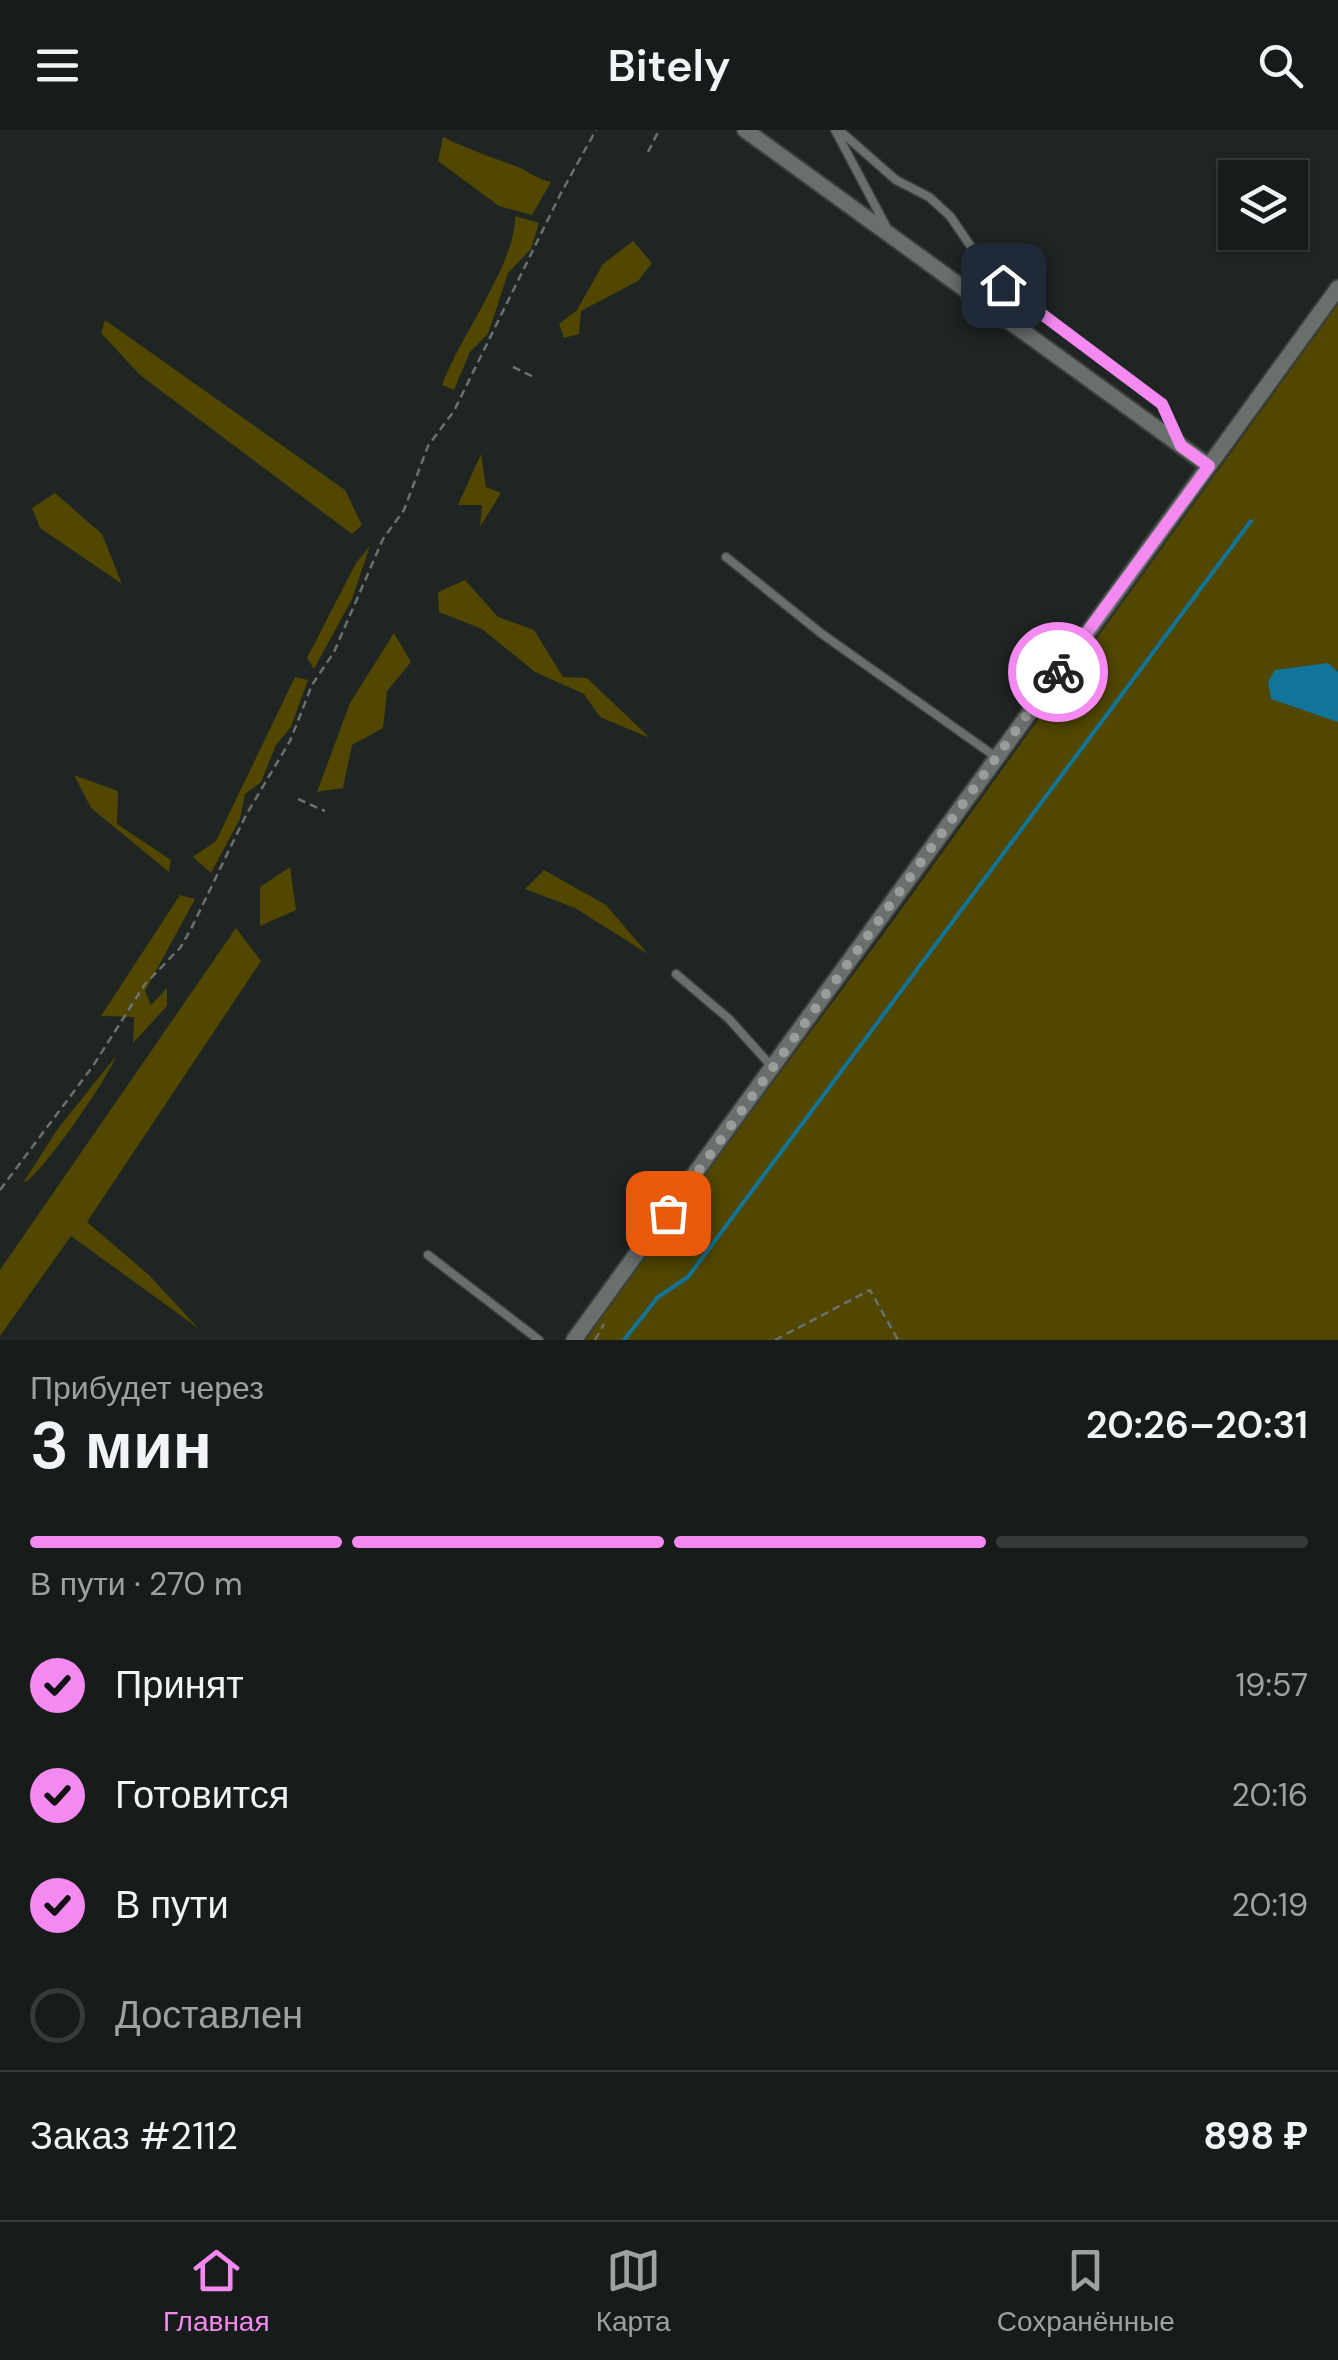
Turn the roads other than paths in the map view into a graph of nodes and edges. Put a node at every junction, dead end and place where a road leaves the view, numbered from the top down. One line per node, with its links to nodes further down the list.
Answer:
1 (745, 130): 3 (street)
2 (837, 130): 3 (lane); 5 (lane)
3 (892, 236): 5 (street)
4 (1338, 288): 6 (street)
5 (1181, 446): 6 (street)
6 (1209, 466): 8 (street)
7 (726, 558): 8 (lane)
8 (996, 757): 10 (street)
9 (676, 974): 10 (lane)
10 (774, 1068): 13 (street)
11 (428, 1255): 12 (lane)
12 (539, 1340)
13 (574, 1340)

